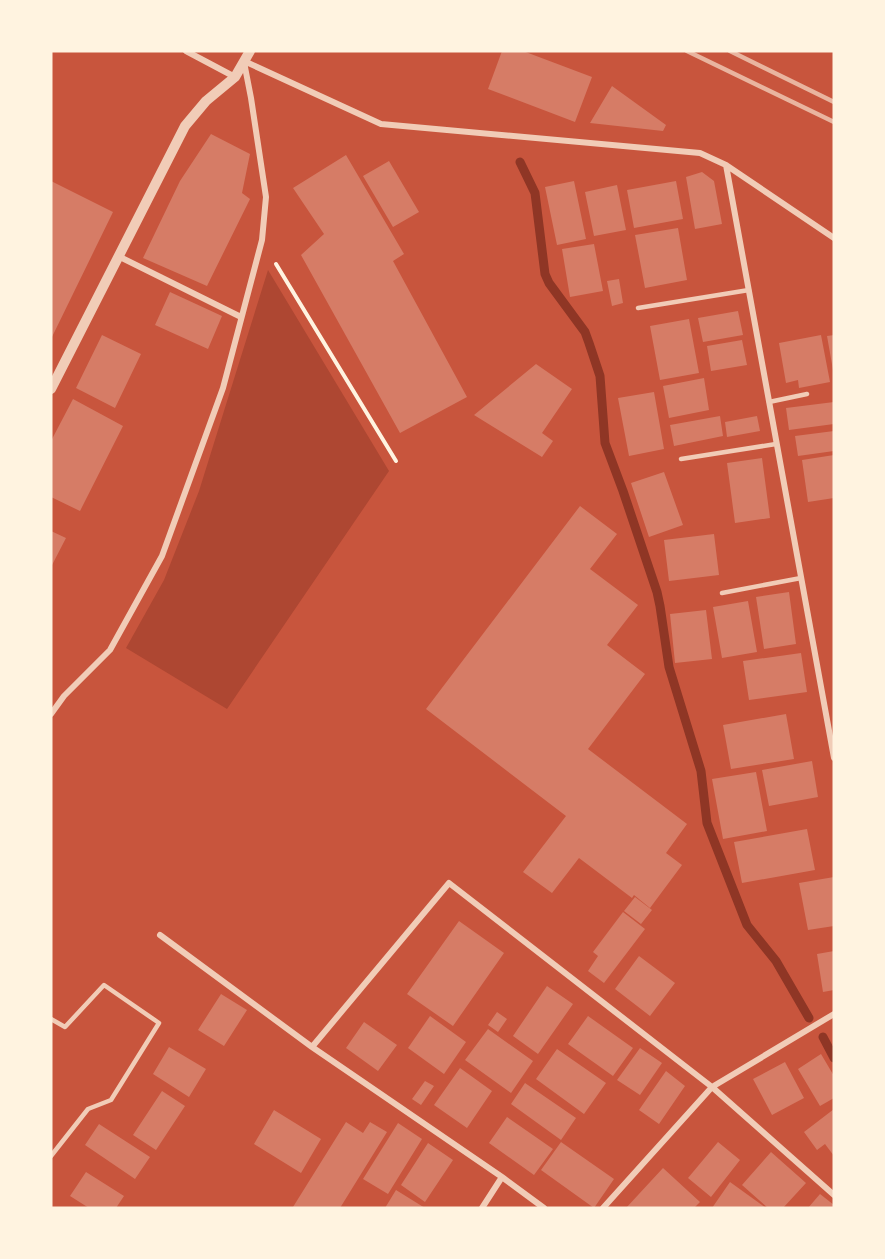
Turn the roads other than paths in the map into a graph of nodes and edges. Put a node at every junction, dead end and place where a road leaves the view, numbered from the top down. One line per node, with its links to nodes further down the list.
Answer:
1 (186, 51): 3 (street)
2 (247, 56): 3 (street); 4 (street); 9 (street)
3 (235, 77): 6 (street)
4 (726, 165): 5 (street); 7 (street)
5 (834, 238)
6 (118, 256): 9 (street); 10 (street)
7 (748, 290): 8 (lane); 12 (street)
8 (638, 308)
9 (241, 316): 17 (street)
10 (51, 389)
11 (807, 394): 12 (lane)
12 (769, 402): 13 (street)
13 (776, 444): 14 (lane); 15 (street)
14 (681, 459)
15 (801, 578): 16 (lane); 18 (street)
16 (722, 593)
17 (51, 714)
18 (834, 758)
19 (160, 934): 22 (street)
20 (834, 1014): 23 (street)
21 (51, 1019): 24 (lane)
22 (312, 1047): 23 (street); 25 (street)
23 (712, 1087): 26 (street); 29 (street)
24 (51, 1156)
25 (502, 1177): 27 (street); 28 (street)
26 (834, 1195)
27 (482, 1208)
28 (544, 1208)
29 (603, 1208)

